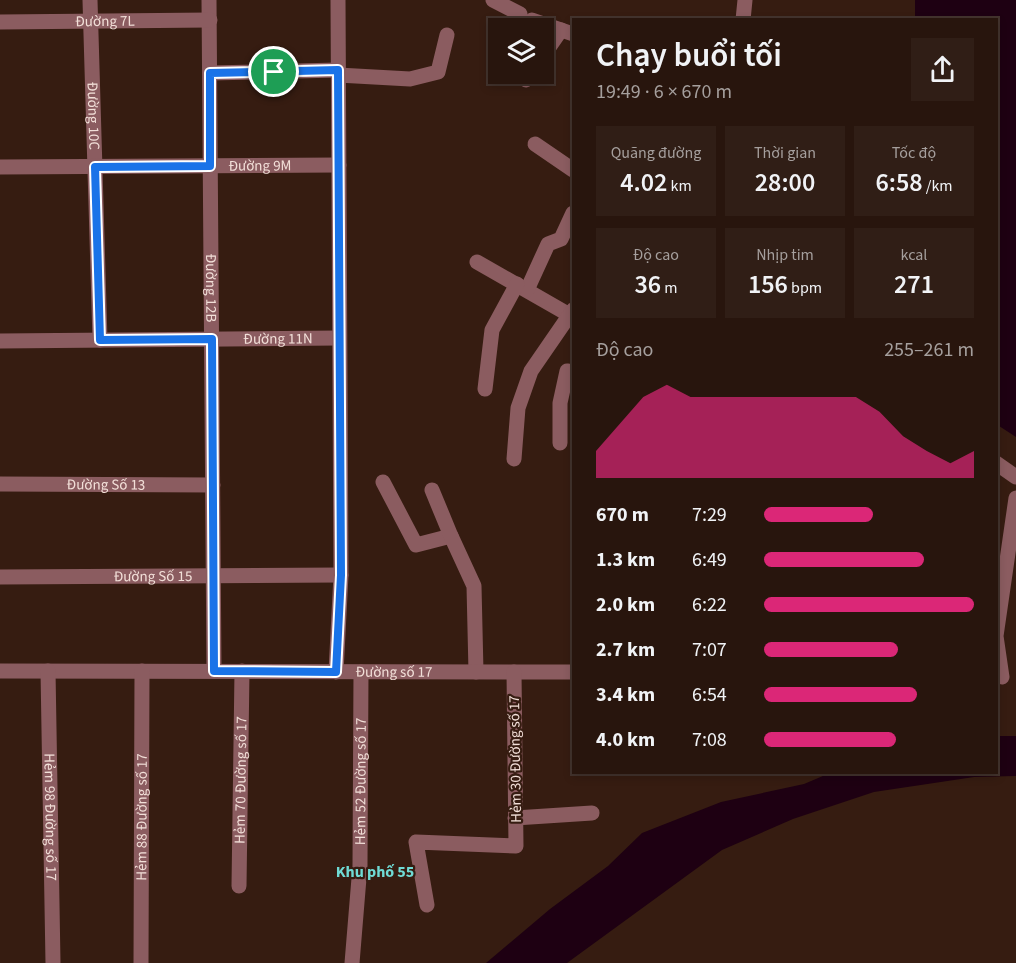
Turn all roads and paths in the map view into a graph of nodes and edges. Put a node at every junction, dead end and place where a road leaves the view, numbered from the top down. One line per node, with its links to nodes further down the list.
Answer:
1 (90, 0): 9 (street, Đường 10C)
2 (209, 0): 7 (street, Đường 12B)
3 (338, 0): 14 (street)
4 (493, 0): 10 (street)
5 (745, 0): 6 (street)
6 (743, 18)
7 (210, 20): 9 (street, Đường 7L); 13 (street, Đường 12B)
8 (0, 21): 9 (street, Đường 7L)
9 (91, 21): 19 (street, Đường 10C)
10 (567, 32): 12 (street)
11 (447, 35): 14 (street)
12 (554, 45)
13 (210, 73): 14 (street); 17 (street, Đường 12B)
14 (338, 73): 16 (street)
15 (535, 144): 20 (street)
16 (339, 165): 17 (street, Đường 9M); 25 (street)
17 (210, 166): 19 (street, Đường 9M); 26 (street, Đường 12B)
18 (0, 167): 19 (street, Đường 9M)
19 (95, 167): 27 (street, Đường 10C)
20 (572, 169)
21 (572, 215): 23 (street)
22 (477, 262): 23 (street)
23 (522, 287): 24 (street); 30 (street)
24 (572, 314): 32 (street)
25 (339, 338): 26 (street, Đường 11N); 41 (street)
26 (212, 339): 27 (street, Đường 11N); 37 (street, Đường 12B)
27 (100, 340): 28 (street, Đường 11N)
28 (0, 341)
29 (572, 372): 31 (street)
30 (485, 389)
31 (560, 443)
32 (514, 459)
33 (998, 464): 34 (street)
34 (1016, 477)
35 (383, 482): 40 (street)
36 (0, 484): 37 (street, Đường Số 13)
37 (213, 485): 42 (street, Đường 12B)
38 (432, 490): 40 (street)
39 (1016, 498): 44 (street)
40 (451, 536): 53 (street)
41 (341, 575): 42 (street, Đường Số 15); 51 (street)
42 (213, 576): 43 (street, Đường Số 15); 49 (street, Đường 12B)
43 (0, 577)
44 (998, 622)
45 (998, 650): 56 (street)
46 (0, 671): 47 (street, Đường số 17)
47 (48, 671): 48 (street, Đường số 17); 61 (street, Hẻm 98 Đường số 17)
48 (142, 671): 49 (street, Đường số 17); 62 (street, Hẻm 88 Đường số 17)
49 (214, 671): 50 (street, Đường số 17)
50 (242, 671): 51 (street, Đường số 17); 59 (street, Hẻm 70 Đường số 17)
51 (336, 672): 52 (street, Đường số 17)
52 (361, 672): 53 (street, Đường số 17); 63 (street, Hẻm 52 Đường số 17)
53 (476, 672): 54 (street, Đường số 17)
54 (514, 672): 55 (street, Đường số 17); 58 (street, Hẻm 30 Đường số 17)
55 (572, 672)
56 (1002, 677)
57 (592, 813): 58 (street)
58 (515, 818): 60 (street, Hẻm 30 Đường số 17)
59 (239, 886)
60 (427, 904)
61 (53, 963)
62 (141, 963)
63 (352, 963)

